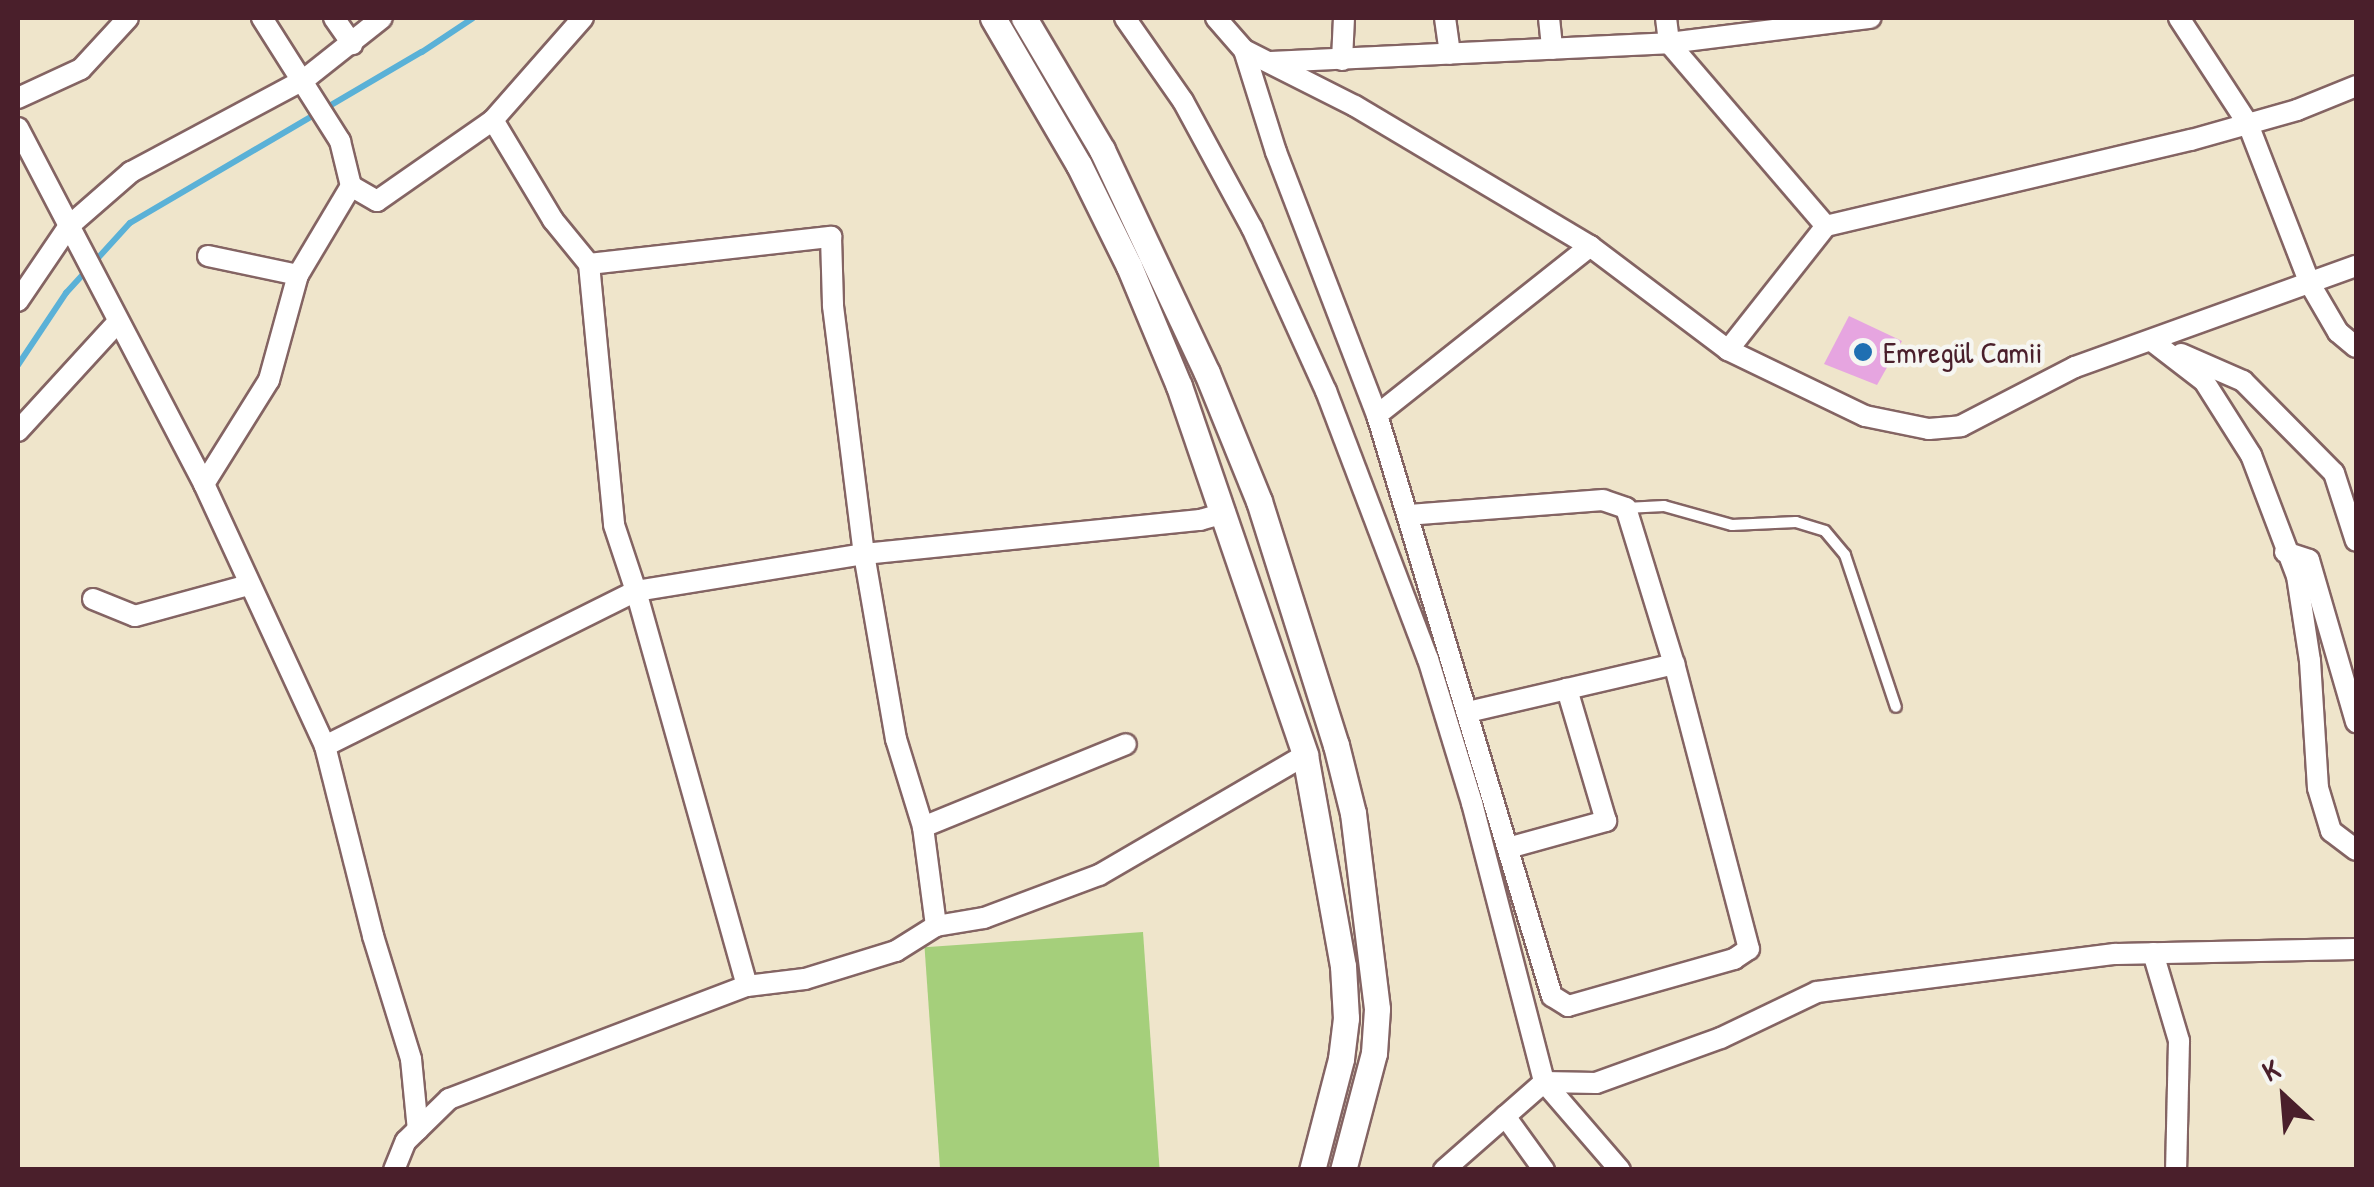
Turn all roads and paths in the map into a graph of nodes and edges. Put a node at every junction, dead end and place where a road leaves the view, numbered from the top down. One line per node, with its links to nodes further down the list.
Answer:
1 (128, 18): 25 (street)
2 (262, 18): 23 (street)
3 (334, 18): 17 (street)
4 (382, 18): 17 (street)
5 (583, 18): 26 (street)
6 (994, 18): 47 (street)
7 (1024, 18): 61 (street)
8 (1125, 18): 71 (street)
9 (1216, 18): 18 (street)
10 (1344, 18): 21 (street)
11 (1445, 18): 20 (street)
12 (1549, 18): 19 (street)
13 (1666, 18): 16 (street)
14 (1866, 18): 16 (street)
15 (2179, 18): 27 (street)
16 (1669, 43): 19 (street); 31 (street)
17 (352, 44): 23 (street)
18 (1244, 50): 22 (street); 43 (street)
19 (1552, 50): 20 (street)
20 (1450, 54): 21 (street)
21 (1342, 60): 22 (street)
22 (1268, 62): 32 (street)
23 (305, 79): 29 (street); 30 (street)
24 (2356, 86): 27 (street)
25 (18, 98)
26 (493, 120): 29 (street); 34 (street)
27 (2248, 124): 31 (street); 37 (street)
28 (18, 128): 30 (street)
29 (351, 186): 36 (street)
30 (69, 226): 38 (street); 39 (street)
31 (1826, 226): 42 (street)
32 (1590, 246): 42 (street); 43 (street)
33 (208, 256): 36 (street)
34 (589, 264): 51 (street); 53 (street)
35 (2356, 266): 37 (street)
36 (298, 275): 45 (street)
37 (2310, 284): 40 (street); 41 (street)
38 (18, 301)
39 (117, 322): 44 (street); 45 (street)
40 (2152, 341): 42 (street); 49 (street); 50 (street)
41 (2356, 347)
42 (1728, 350)
43 (1377, 415): 48 (street)
44 (18, 430)
45 (204, 484): 52 (street)
46 (1626, 508): 48 (street); 55 (street); 57 (lane)
47 (1225, 514): 51 (street); 63 (street)
48 (1410, 515): 58 (street)
49 (2356, 541)
50 (2286, 552): 59 (street); 66 (street)
51 (864, 554): 53 (street); 64 (street)
52 (248, 585): 54 (street); 62 (street)
53 (636, 591): 62 (street); 70 (street)
54 (93, 599)
55 (1674, 664): 56 (street); 65 (street)
56 (1567, 689): 58 (street); 65 (street)
57 (1896, 707)
58 (1468, 712): 65 (street)
59 (2356, 722)
60 (1126, 744): 64 (street)
61 (1336, 745): 63 (street); 76 (street)
62 (325, 746): 73 (street)
63 (1305, 755): 67 (street); 75 (street)
64 (923, 828): 67 (street)
65 (1508, 848)
66 (2356, 850)
67 (936, 926): 70 (street)
68 (2356, 950): 69 (street)
69 (2153, 953): 71 (street); 80 (street)
70 (747, 986): 73 (street)
71 (1544, 1082): 72 (street); 79 (street)
72 (1505, 1116): 77 (street); 78 (street)
73 (418, 1130): 74 (street)
74 (394, 1170)
75 (1312, 1170)
76 (1343, 1170)
77 (1444, 1170)
78 (1544, 1170)
79 (1620, 1170)
80 (2176, 1170)

